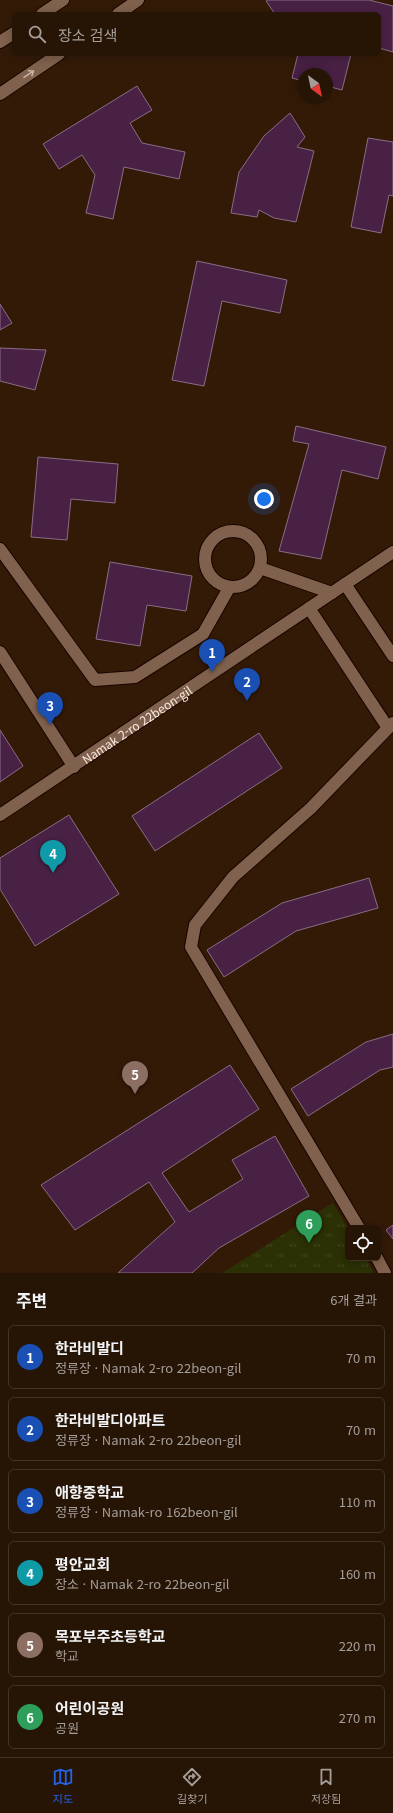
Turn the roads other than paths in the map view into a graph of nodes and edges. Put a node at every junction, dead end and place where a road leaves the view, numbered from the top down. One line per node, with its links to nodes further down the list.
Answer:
1 (63, 0): 3 (street)
2 (138, 0): 4 (street)
3 (45, 12)
4 (121, 12)
5 (12, 34): 6 (street)
6 (0, 42)
7 (56, 56): 8 (street, one-way to 7)
8 (0, 94)
9 (0, 549): 13 (street)
10 (393, 552): 12 (street, Namak 2-ro 22beon-gil)
11 (260, 568): 13 (street); 13 (street); 14 (street)
12 (345, 584): 14 (street, Namak 2-ro 22beon-gil); 17 (street)
13 (229, 588)
14 (332, 593): 15 (street, Namak 2-ro 22beon-gil)
15 (309, 608): 18 (street); 19 (street, Namak 2-ro 22beon-gil)
16 (0, 652): 19 (street)
17 (393, 656)
18 (390, 725): 21 (street)
19 (74, 766): 20 (street, Namak 2-ro 22beon-gil)
20 (0, 815)
21 (357, 1225)
22 (378, 1261): 23 (street)
23 (386, 1273)

